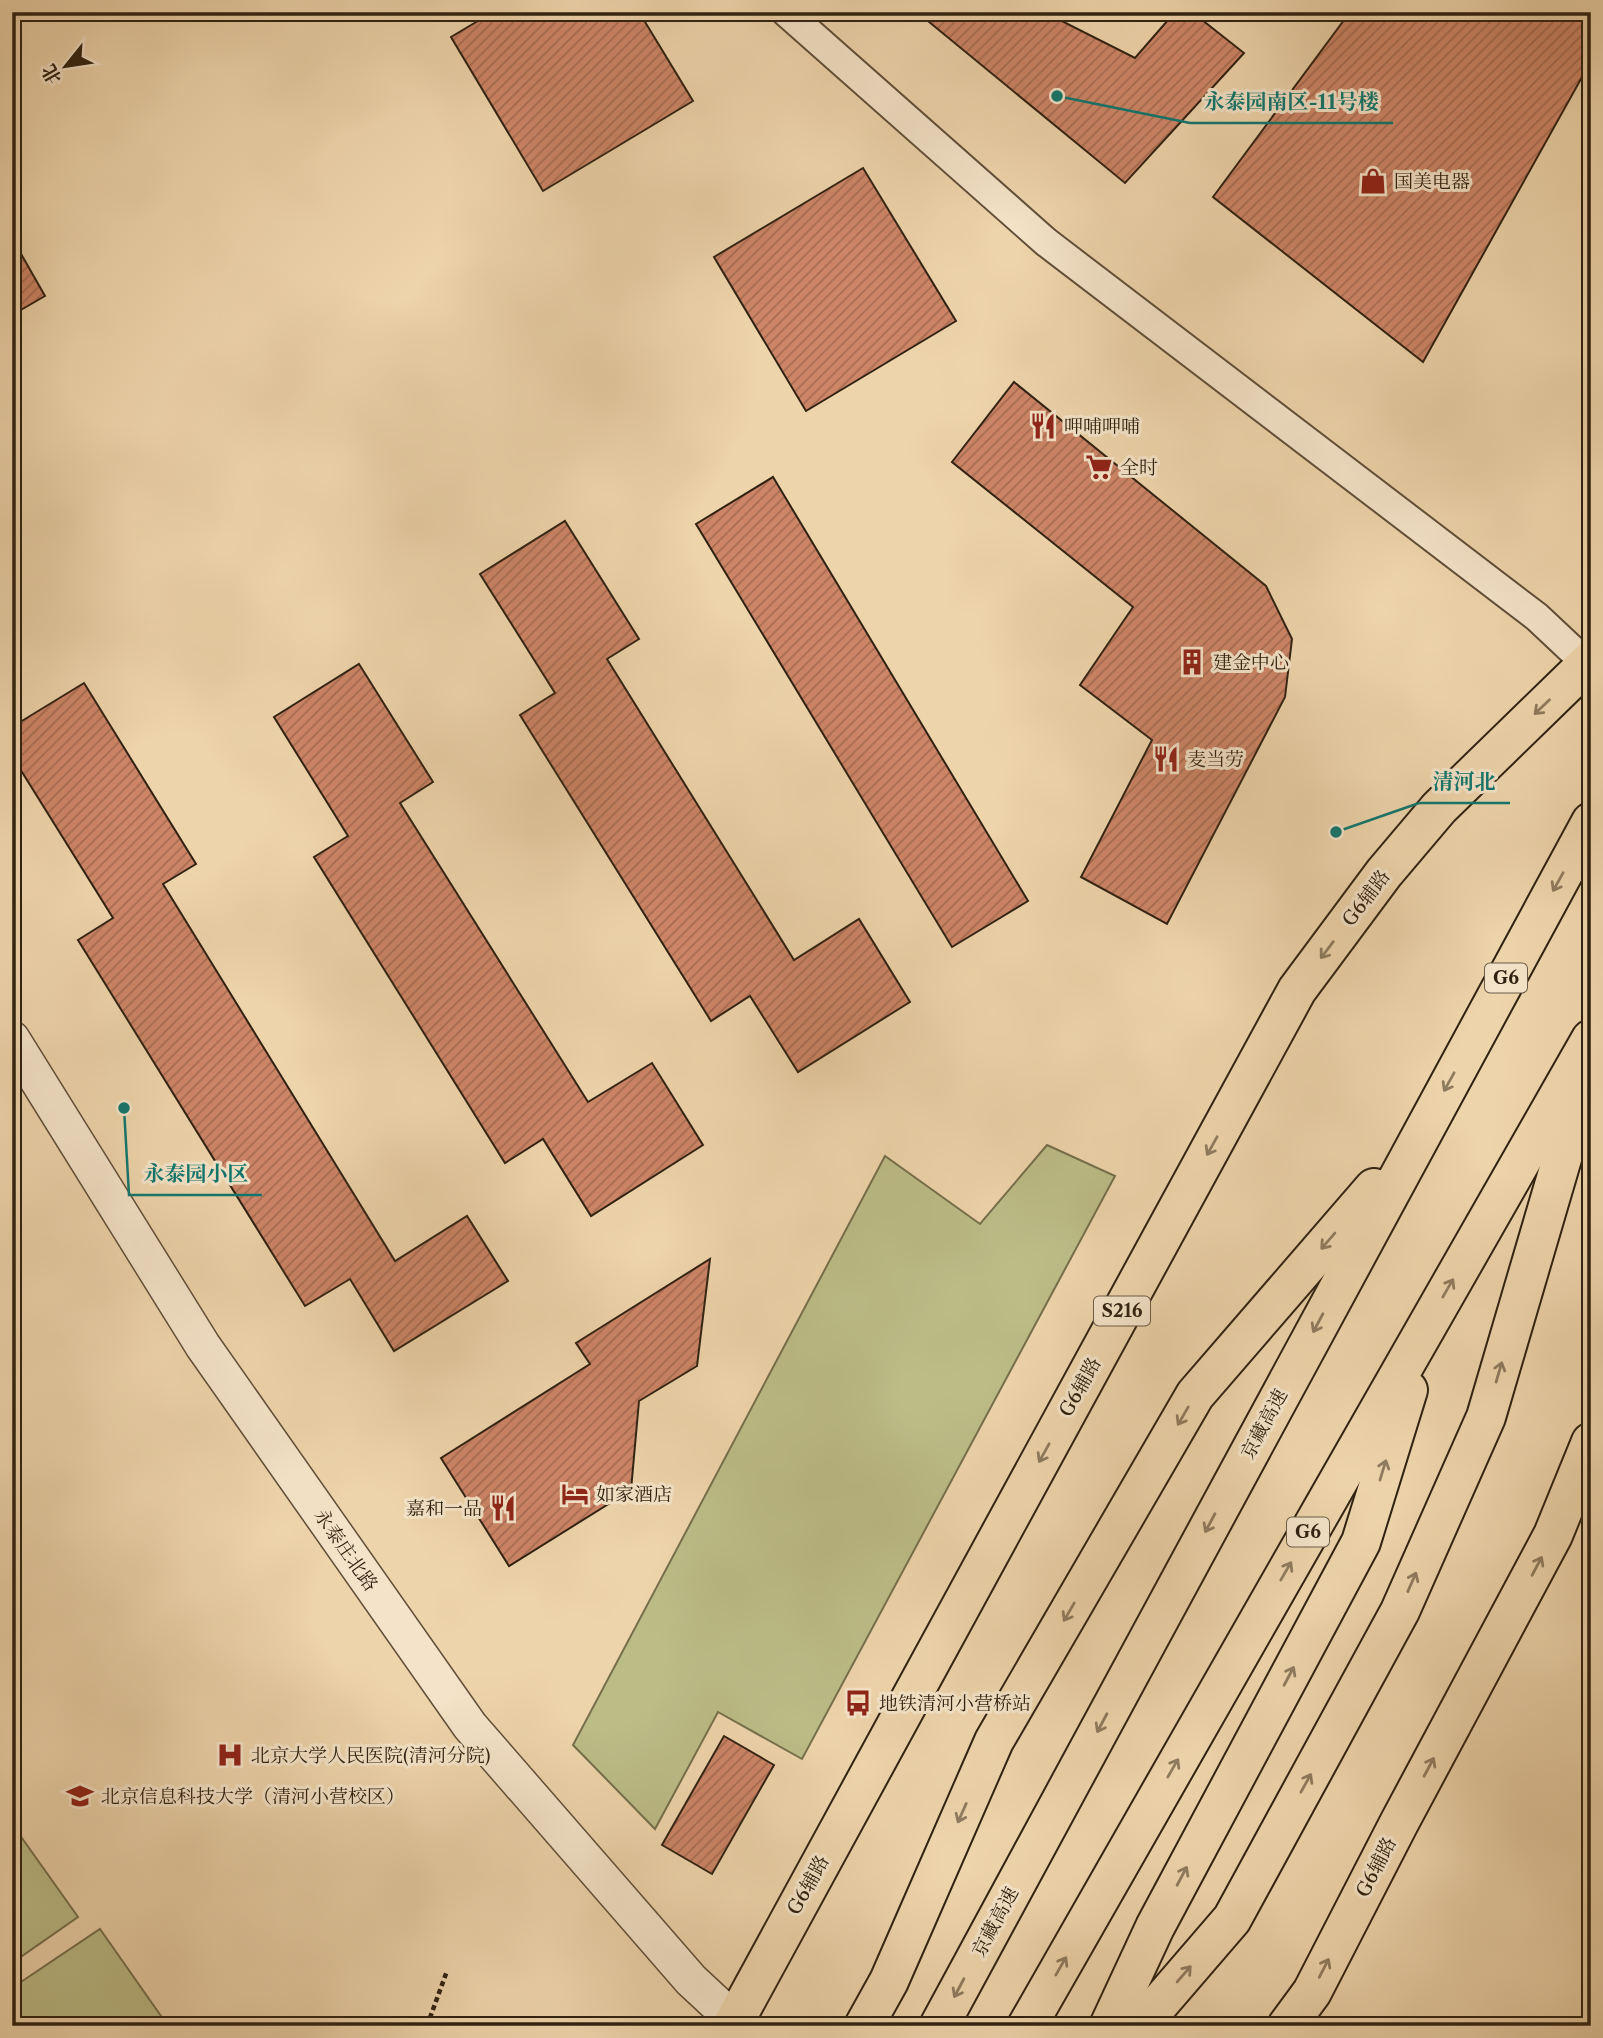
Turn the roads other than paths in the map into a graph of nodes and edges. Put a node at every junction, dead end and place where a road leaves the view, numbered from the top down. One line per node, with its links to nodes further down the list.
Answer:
1 (786, 12): 2 (street)
2 (1589, 662): 10 (main road, G6辅路 / S216, one-way to 10)
3 (1591, 822): 7 (main road, 京藏高速 / G6, one-way to 7)
4 (12, 1039): 10 (street, 永泰庄北路)
5 (1591, 1039): 8 (main road, G6, one-way to 5)
6 (1591, 1060): 15 (main road, one-way to 6)
7 (1421, 1133): 11 (main road, one-way to 11); 12 (main road, 京藏高速 / G6, one-way to 12)
8 (1429, 1321): 13 (main road, G6, one-way to 8); 14 (main road, one-way to 8)
9 (1591, 1442): 16 (main road, G6辅路, one-way to 9)
10 (733, 2023)
11 (864, 2026)
12 (939, 2026)
13 (1027, 2026)
14 (1109, 2026)
15 (1140, 2026)
16 (1287, 2026)

